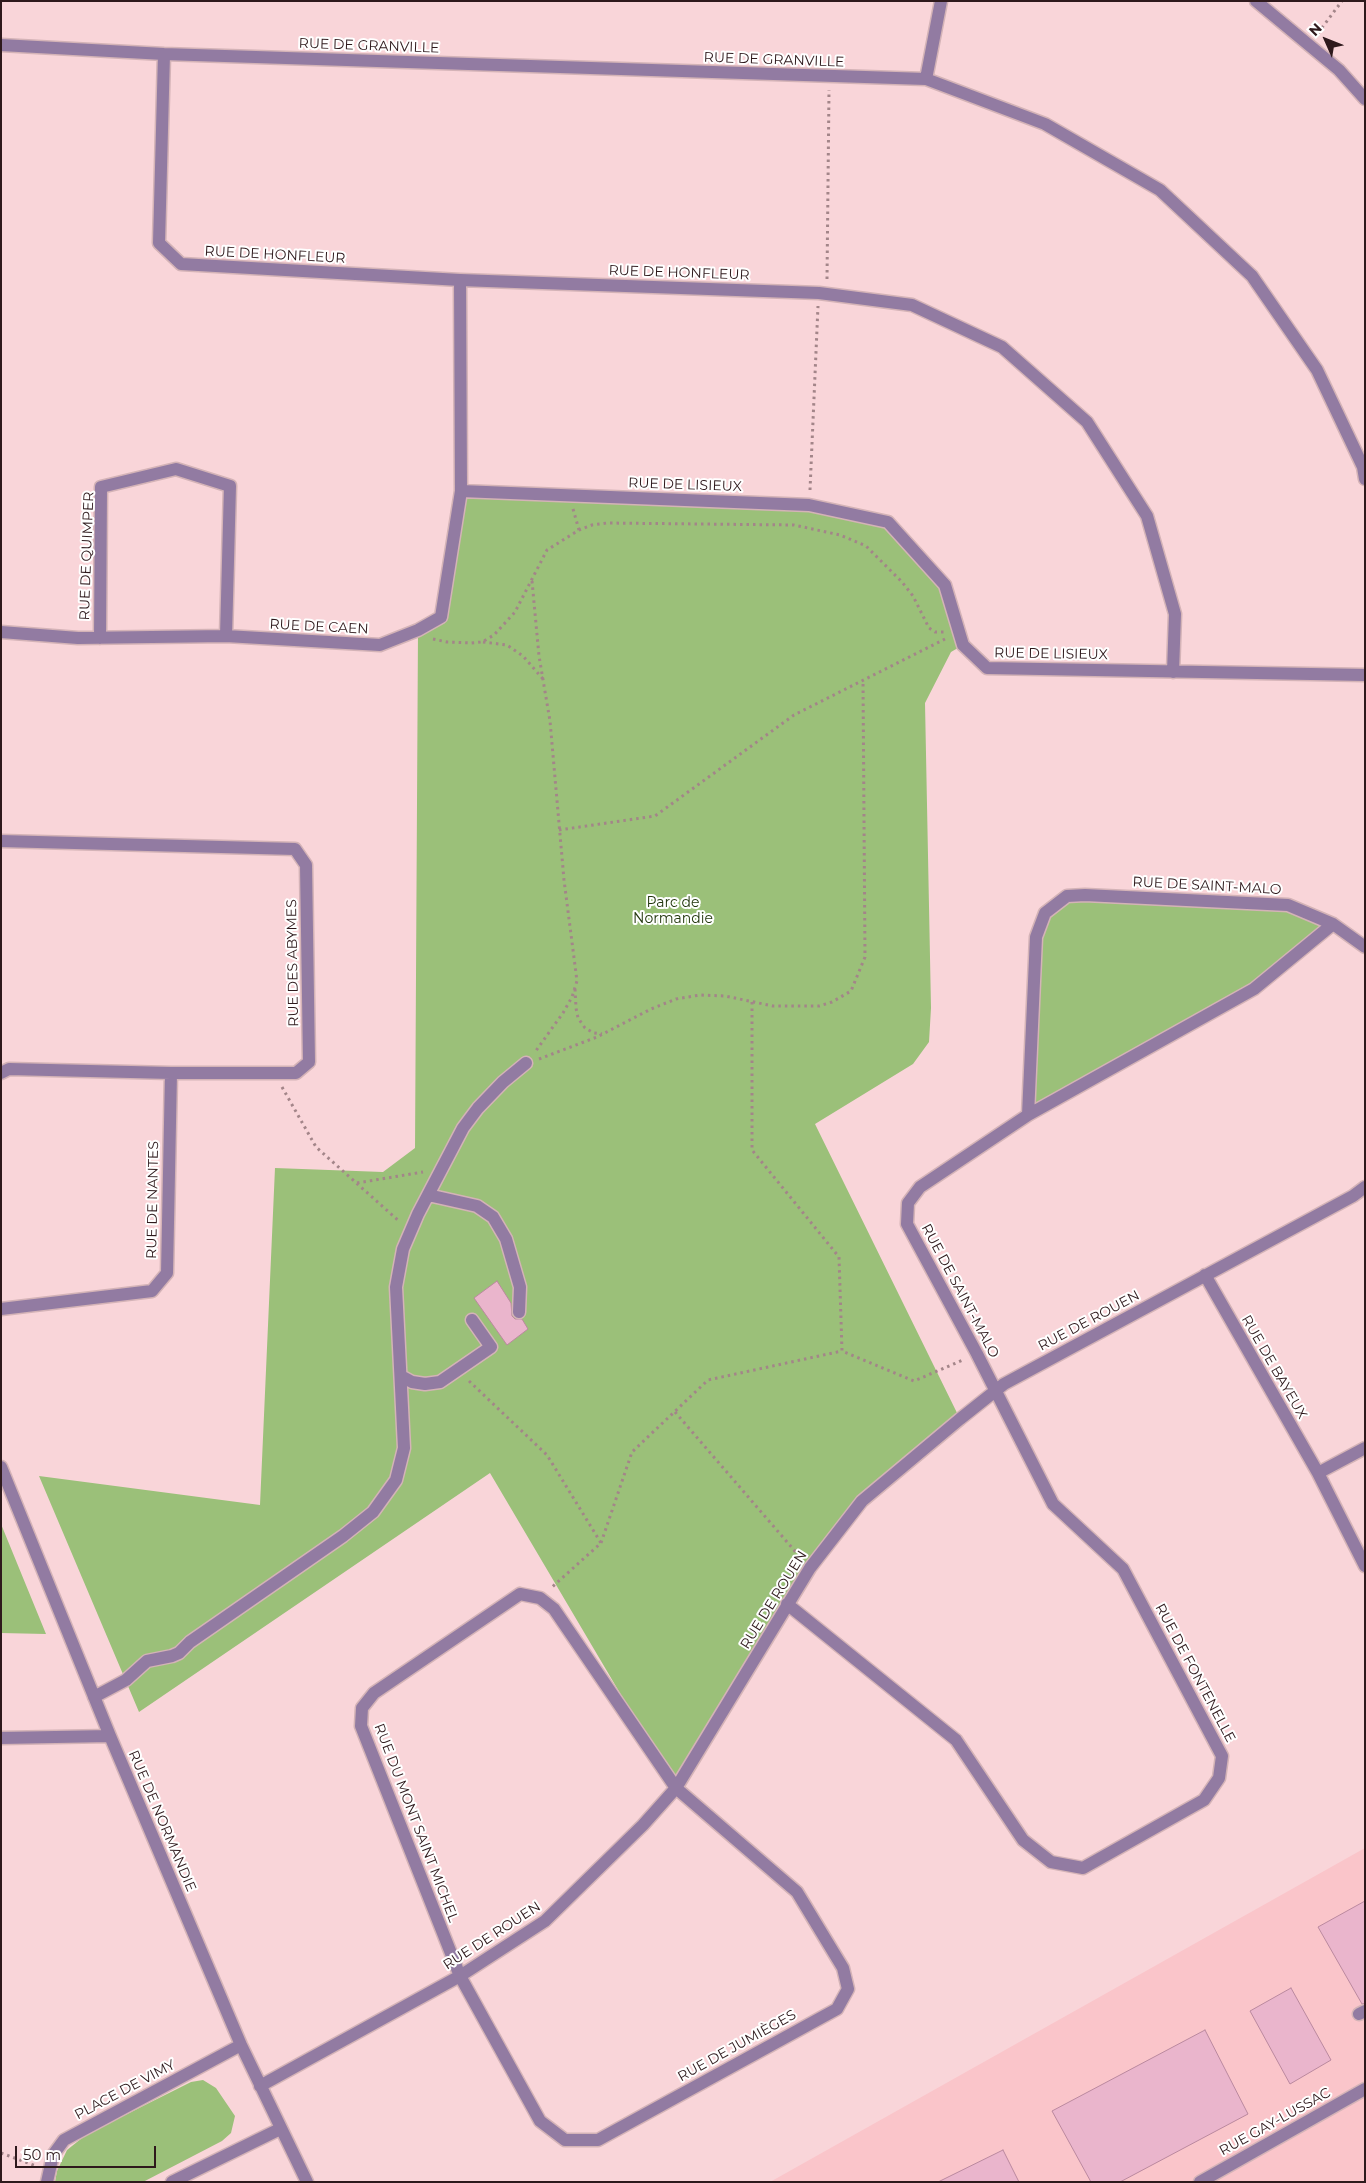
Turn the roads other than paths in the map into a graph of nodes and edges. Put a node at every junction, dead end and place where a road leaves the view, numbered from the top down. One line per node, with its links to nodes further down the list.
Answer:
1 (941, 1): 5 (street)
2 (1256, 1): 6 (street)
3 (1, 45): 4 (street, RUE DE GRANVILLE)
4 (164, 54): 5 (street, RUE DE GRANVILLE); 7 (street, RUE DE HONFLEUR)
5 (926, 79): 8 (street, RUE DE GRANVILLE)
6 (1365, 99)
7 (460, 280): 9 (street, RUE DE CAEN); 13 (street, RUE DE HONFLEUR)
8 (1365, 479)
9 (461, 491): 11 (street, RUE DE CAEN); 13 (street, RUE DE LISIEUX)
10 (1, 632): 12 (street, RUE DE CAEN)
11 (226, 636): 12 (street, RUE DE CAEN); 12 (street, RUE DE QUIMPER)
12 (100, 638)
13 (1173, 672): 14 (street, RUE DE LISIEUX)
14 (1365, 675)
15 (1, 840): 20 (street, RUE DES ABYMES)
16 (1332, 924): 17 (street); 21 (street, RUE DE SAINT-MALO); 21 (street, RUE DE SAINT-MALO)
17 (1365, 947)
18 (526, 1064): 23 (street)
19 (1, 1073): 20 (street, RUE DES ABYMES)
20 (170, 1073): 25 (street, RUE DE NANTES)
21 (1028, 1115): 29 (street, RUE DE SAINT-MALO)
22 (1365, 1187): 24 (street, RUE DE ROUEN)
23 (428, 1195): 26 (street); 28 (street)
24 (1205, 1275): 29 (street, RUE DE ROUEN); 32 (street, RUE DE BAYEUX)
25 (1, 1309)
26 (519, 1312)
27 (472, 1320): 28 (street)
28 (400, 1376): 35 (street)
29 (996, 1390): 34 (street, RUE DE ROUEN); 34 (street, RUE DE FONTENELLE)
30 (1365, 1448): 32 (street)
31 (1, 1467): 35 (street, RUE DE NORMANDIE)
32 (1318, 1473): 33 (street, RUE DE BAYEUX)
33 (1365, 1566)
34 (787, 1604): 38 (street, RUE DE ROUEN)
35 (94, 1697): 36 (street, RUE DE NORMANDIE)
36 (110, 1736): 37 (street); 40 (street, RUE DE NORMANDIE)
37 (1, 1738)
38 (676, 1788): 39 (street, RUE DE ROUEN); 39 (street, RUE DU MONT SAINT MICHEL); 39 (street, RUE DE JUMIÈGES)
39 (460, 1976): 41 (street, RUE DE ROUEN)
40 (241, 2045): 41 (street, RUE DE NORMANDIE); 44 (street, PLACE DE VIMY)
41 (260, 2086): 43 (street, RUE DE NORMANDIE)
42 (1365, 2089): 47 (street, RUE GAY-LUSSAC)
43 (280, 2129): 45 (street); 46 (street, RUE DE NORMANDIE)
44 (48, 2177)
45 (172, 2182)
46 (306, 2182)
47 (1200, 2182)

